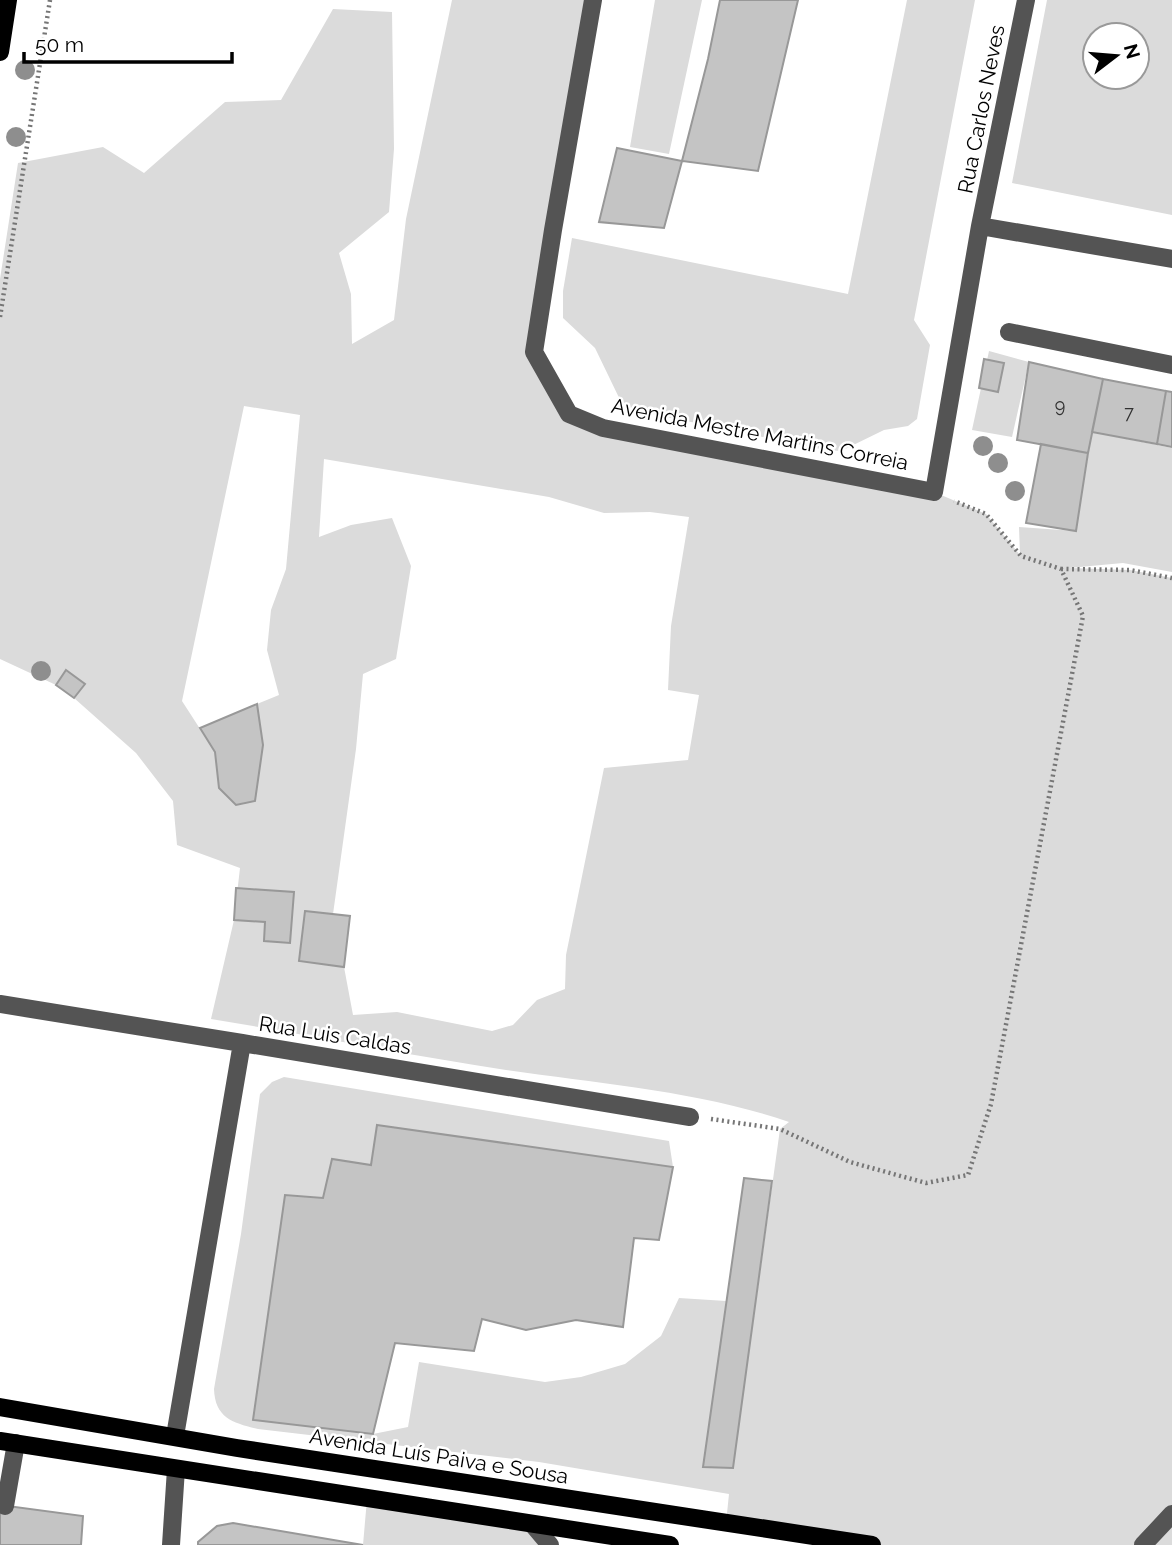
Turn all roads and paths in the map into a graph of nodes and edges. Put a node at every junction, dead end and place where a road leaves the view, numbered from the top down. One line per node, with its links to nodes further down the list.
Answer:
1 (8, 0): 5 (main road)
2 (50, 0): 8 (path)
3 (593, 0): 11 (street, Avenida Mestre Martins Correia)
4 (1026, 0): 6 (street, Rua Carlos Neves)
5 (0, 52)
6 (980, 226): 7 (street); 11 (street, Avenida Mestre Martins Correia)
7 (1172, 259)
8 (0, 317)
9 (1009, 332): 10 (street)
10 (1172, 365)
11 (934, 492): 12 (path)
12 (1061, 569): 13 (path); 16 (path)
13 (1172, 578)
14 (0, 1004): 15 (street)
15 (242, 1043): 16 (street, Rua Luis Caldas); 18 (street, Rua Luis Caldas)
16 (690, 1117)
17 (0, 1407): 18 (main road, Avenida Luís Paiva e Sousa)
18 (175, 1436): 27 (main road, Avenida Luís Paiva e Sousa)
19 (8, 1442): 20 (main road); 21 (street)
20 (176, 1469): 23 (main road); 24 (street)
21 (5, 1506)
22 (1172, 1514): 28 (street)
23 (533, 1525): 25 (street); 26 (main road)
24 (171, 1545)
25 (550, 1545)
26 (670, 1545)
27 (872, 1545)
28 (1143, 1545)

